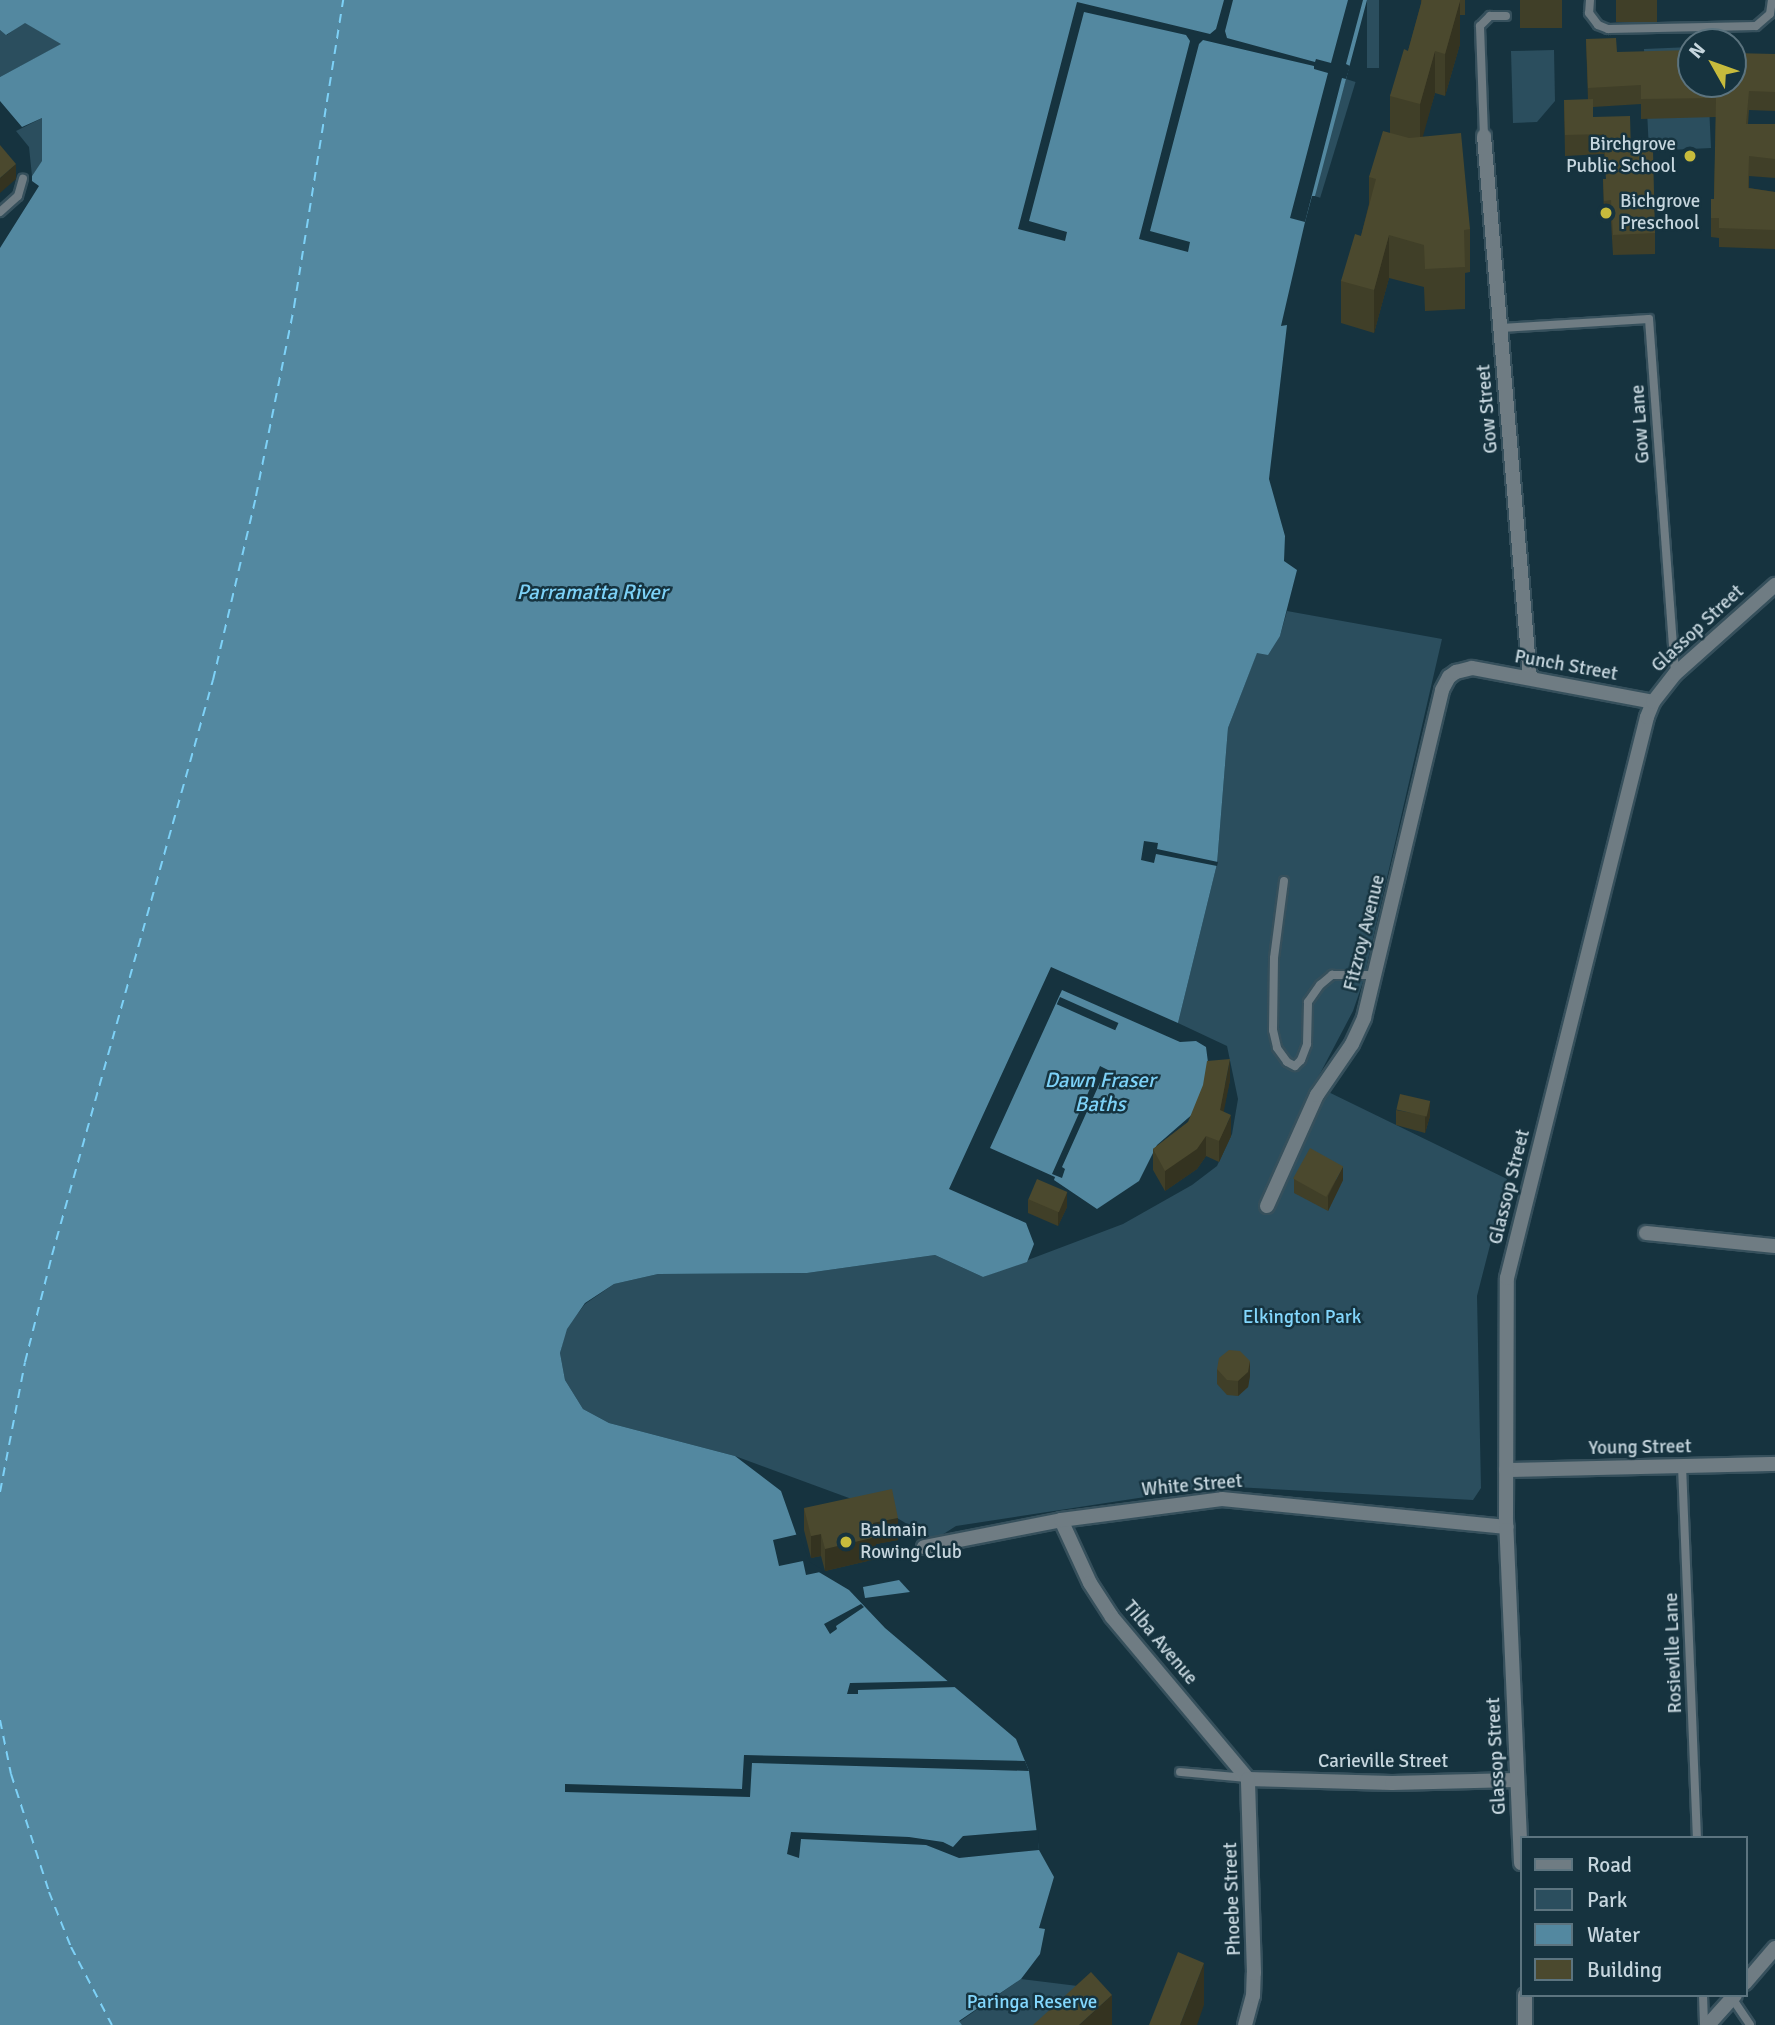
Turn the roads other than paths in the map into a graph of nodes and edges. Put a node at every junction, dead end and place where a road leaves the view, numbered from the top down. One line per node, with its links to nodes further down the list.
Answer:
1 (1590, 0): 2 (lane)
2 (1772, 0)
3 (1506, 16): 4 (lane)
4 (1484, 136): 7 (street, Gow Street)
5 (23, 178): 6 (lane)
6 (0, 212)
7 (1501, 328): 10 (lane, Gow Lane); 11 (street, Gow Street)
8 (1775, 585): 10 (street, Glassop Street)
9 (1472, 668): 11 (street, Punch Street); 14 (street, Fitzroy Avenue)
10 (1675, 674): 12 (street, Glassop Street)
11 (1530, 678): 12 (street, Punch Street)
12 (1653, 702): 20 (street, Glassop Street)
13 (1283, 881): 14 (lane)
14 (1376, 975): 15 (street, Fitzroy Avenue)
15 (1267, 1206)
16 (1646, 1233): 17 (street)
17 (1775, 1246)
18 (1775, 1464): 19 (street, Young Street)
19 (1682, 1466): 20 (street, Young Street); 27 (lane, Rosieville Lane)
20 (1506, 1470): 22 (street, Glassop Street)
21 (1060, 1520): 22 (street, White Street); 23 (street, White Street); 25 (street, Tilba Avenue)
22 (1507, 1527): 26 (street, Glassop Street)
23 (924, 1547)
24 (1180, 1772): 25 (lane)
25 (1248, 1779): 26 (street, Carieville Street); 34 (street, Phoebe Street)
26 (1516, 1780): 28 (street, Glassop Street)
27 (1697, 1836)
28 (1520, 1846)
29 (1775, 1948): 30 (street)
30 (1747, 1981)
31 (1525, 1997): 35 (street)
32 (1703, 1997): 36 (lane)
33 (1733, 1997): 36 (street); 37 (lane)
34 (1247, 2021)
35 (1525, 2025)
36 (1706, 2025)
37 (1750, 2025)

